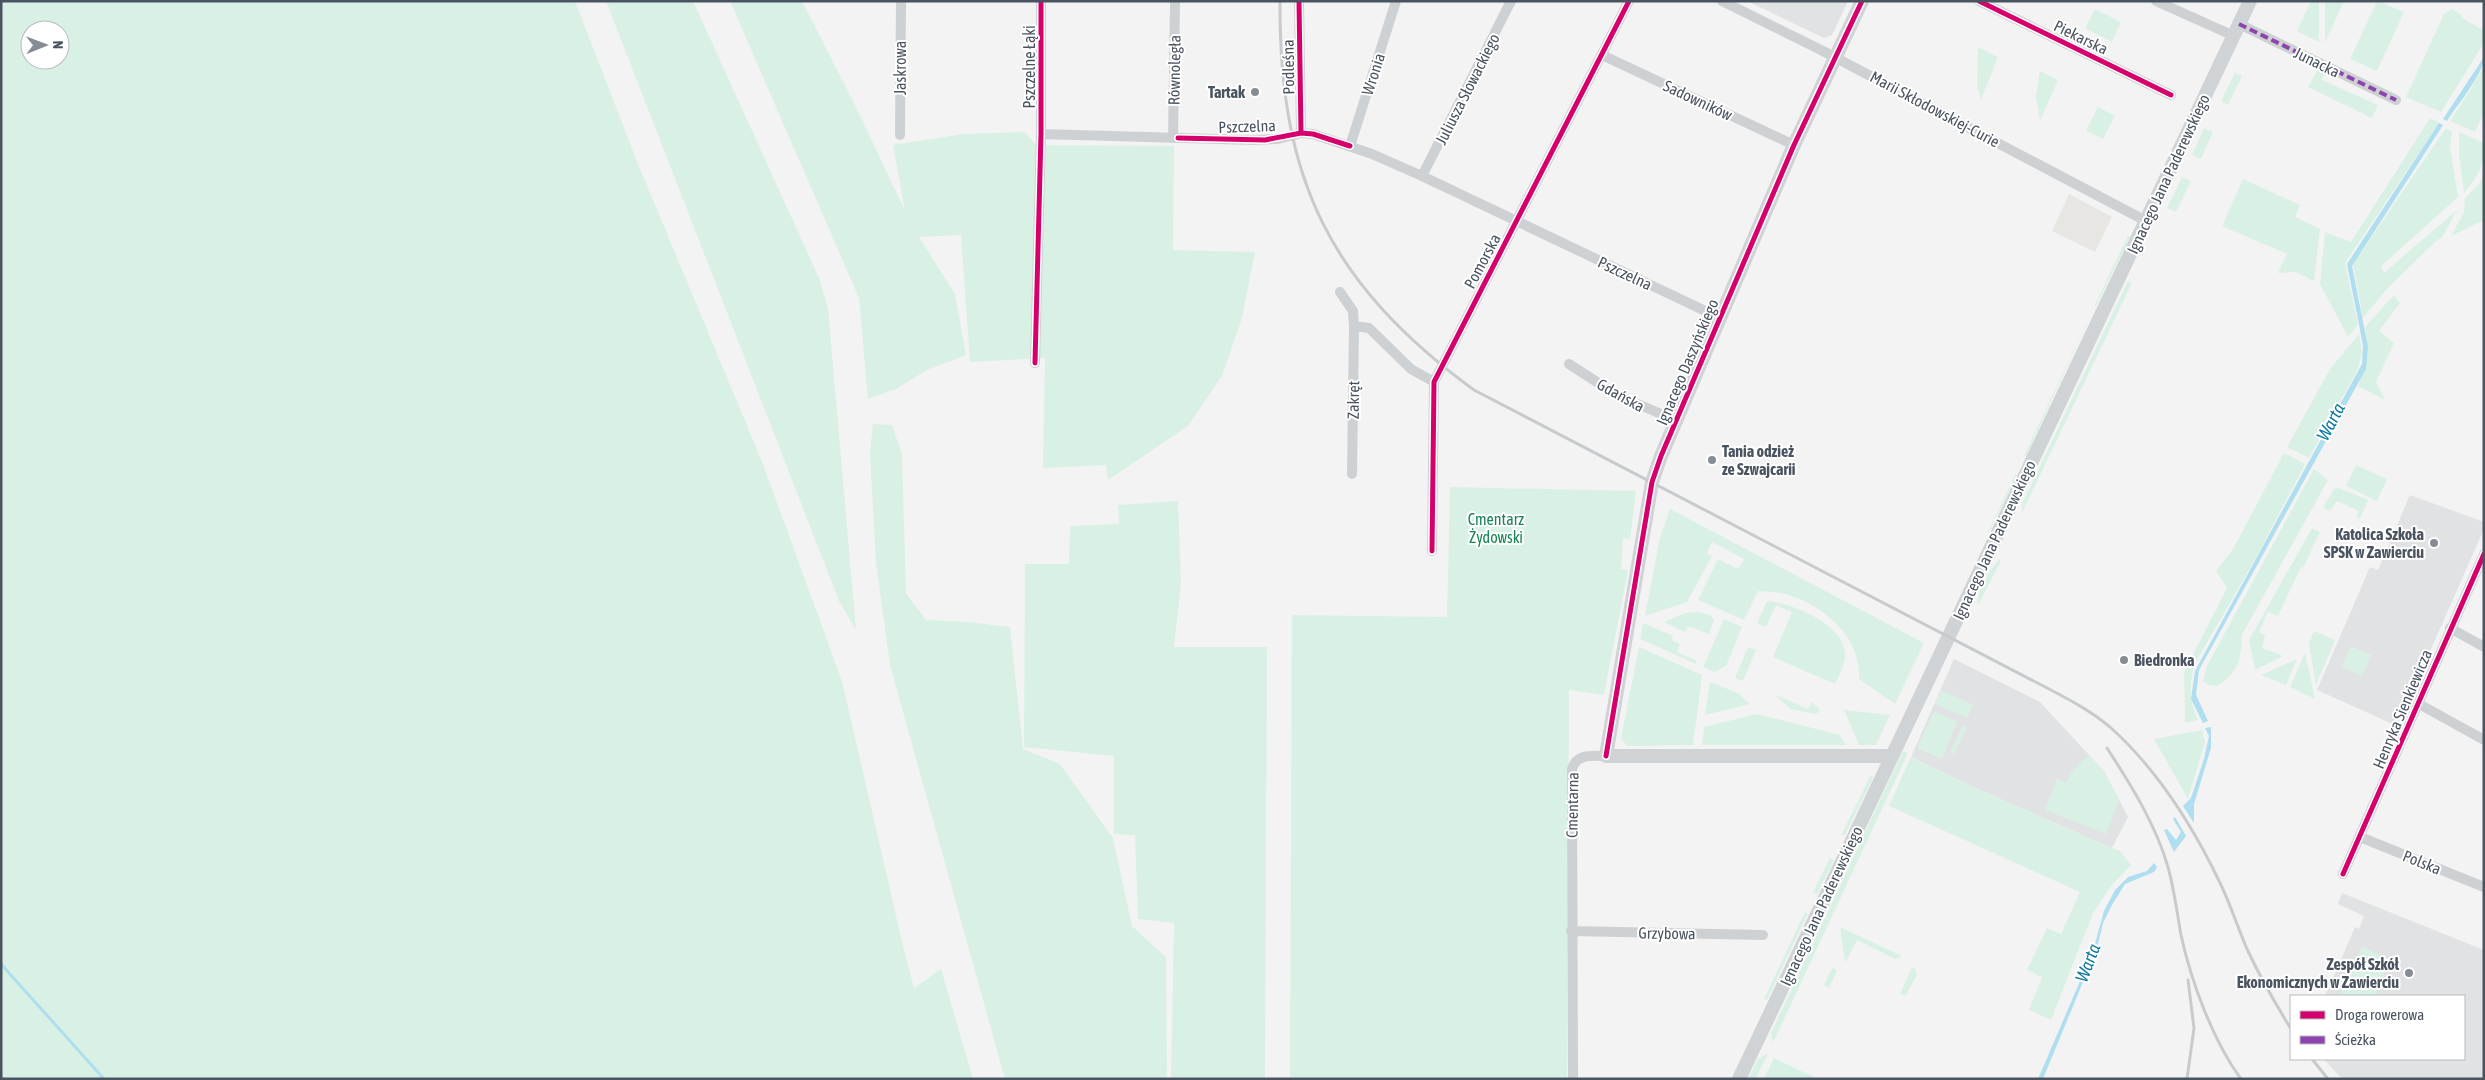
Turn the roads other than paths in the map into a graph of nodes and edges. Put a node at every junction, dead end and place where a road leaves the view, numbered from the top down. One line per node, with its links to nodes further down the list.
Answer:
1 (901, 1): 21 (street, Jaskrowa)
2 (1041, 1): 20 (street, Pszczelne Łąki)
3 (1175, 1): 22 (street, Równoległa)
4 (1299, 1): 19 (street, Podleśna)
5 (1396, 1): 24 (street, Wronia)
6 (1511, 1): 25 (street, Juliusza Słowackiego)
7 (1722, 1): 16 (street, Marii Skłodowskiej-Curie)
8 (1862, 1): 16 (main road, Ignacego Daszyńskiego)
9 (1979, 1): 17 (street, Piekarska)
10 (2156, 1): 13 (street, Junacka)
11 (2250, 1): 14 (main road, Ignacego Jana Paderewskiego)
12 (1624, 3): 15 (street, Pomorska)
13 (2176, 5): 14 (street, Junacka)
14 (2236, 30): 18 (street, Junacka); 27 (main road, Ignacego Jana Paderewskiego)
15 (1602, 55): 23 (street, Sadowników); 26 (street, Pomorska)
16 (1834, 57): 23 (main road, Ignacego Daszyńskiego); 27 (street, Marii Skłodowskiej-Curie)
17 (2172, 96)
18 (2396, 100)
19 (1301, 133): 22 (street, Pszczelna); 24 (street, Pszczelna)
20 (1041, 134): 22 (street, Pszczelna); 31 (street, Pszczelne Łąki)
21 (900, 135)
22 (1172, 138)
23 (1794, 145): 29 (main road, Ignacego Daszyńskiego)
24 (1350, 146): 25 (street, Pszczelna)
25 (1422, 176): 26 (street, Pszczelna)
26 (1517, 221): 29 (street, Pszczelna); 33 (street, Pomorska)
27 (2146, 221): 43 (main road, Ignacego Jana Paderewskiego)
28 (1340, 292): 30 (street, Zakręt)
29 (1720, 318): 34 (main road, Ignacego Daszyńskiego)
30 (1354, 326): 33 (street); 35 (street, Zakręt)
31 (1035, 363)
32 (1569, 364): 34 (street, Gdańska)
33 (1434, 382): 36 (street, Pomorska)
34 (1675, 420): 42 (main road, Ignacego Daszyńskiego)
35 (1352, 474)
36 (1432, 551)
37 (2484, 554): 38 (street, Henryka Sienkiewicza)
38 (2450, 628): 39 (street); 40 (street, Henryka Sienkiewicza)
39 (2484, 646)
40 (2419, 704): 41 (street); 44 (street, Henryka Sienkiewicza)
41 (2484, 740)
42 (1606, 756): 43 (main road, Cmentarna); 47 (street, Cmentarna)
43 (1892, 756): 50 (main road, Ignacego Jana Paderewskiego)
44 (2360, 837): 45 (street, Henryka Sienkiewicza); 46 (street, Polska)
45 (2344, 874)
46 (2484, 887)
47 (1571, 931): 48 (street, Grzybowa); 49 (street, Cmentarna)
48 (1764, 935)
49 (1572, 1079)
50 (1739, 1079)

